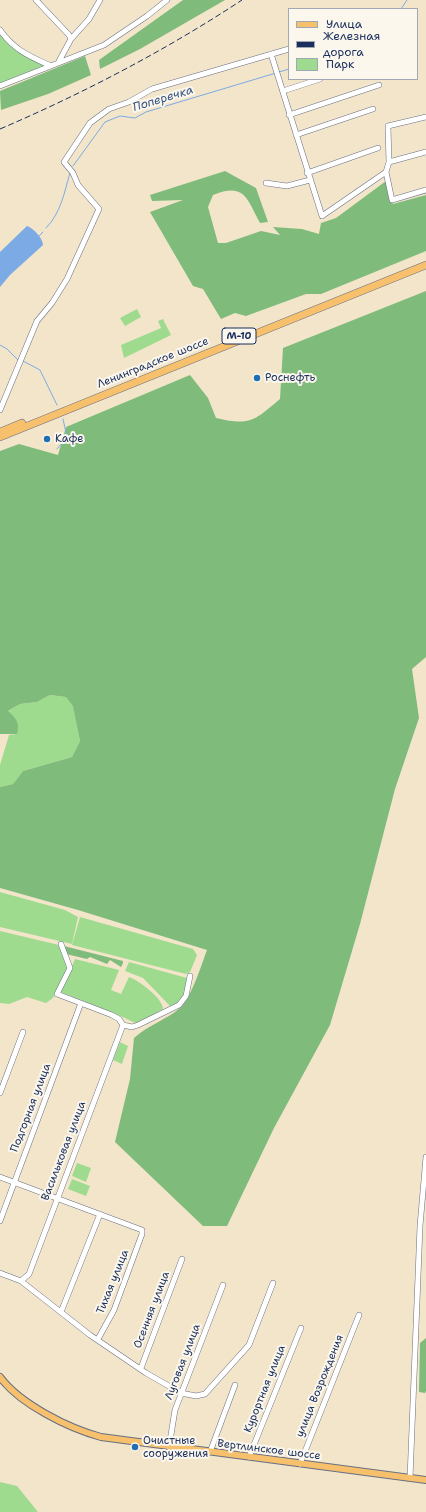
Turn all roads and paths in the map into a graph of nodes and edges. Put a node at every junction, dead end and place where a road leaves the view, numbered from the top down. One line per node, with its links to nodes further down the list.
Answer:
1 (36, 0): 5 (street)
2 (100, 0): 5 (street)
3 (167, 0): 8 (street)
4 (0, 30): 9 (street)
5 (71, 40): 8 (street)
6 (288, 49): 7 (street)
7 (271, 54): 13 (street); 28 (street)
8 (58, 63): 9 (street)
9 (51, 66): 12 (street)
10 (317, 80): 13 (street)
11 (379, 85): 15 (street)
12 (0, 86)
13 (283, 91): 15 (street)
14 (373, 109): 17 (street)
15 (289, 115): 17 (street)
16 (426, 117): 20 (street)
17 (296, 135): 22 (street)
18 (378, 148): 22 (street)
19 (426, 152): 20 (street)
20 (389, 162): 21 (street)
21 (386, 172): 23 (street); 25 (street)
22 (307, 173): 23 (street)
23 (310, 180): 24 (street)
24 (266, 183)
25 (426, 190)
26 (426, 260): 29 (highway, Ленинградское шоссе / М-10)
27 (426, 265): 30 (highway, Ленинградское шоссе / М-10)
28 (0, 410)
29 (0, 432)
30 (0, 437)
31 (61, 944): 33 (street)
32 (190, 976): 34 (street)
33 (82, 1003): 34 (street); 39 (street, Подгорная улица)
34 (123, 1025): 40 (street, Васильковая улица)
35 (23, 1032): 36 (street)
36 (0, 1093)
37 (426, 1157): 60 (street)
38 (0, 1177): 39 (street)
39 (14, 1182): 40 (street); 42 (street, Подгорная улица)
40 (57, 1198): 41 (street); 45 (street, Васильковая улица)
41 (100, 1214): 48 (street); 51 (street, Тихая улица)
42 (0, 1221)
43 (182, 1259): 52 (street, Осенняя улица)
44 (0, 1273): 45 (street)
45 (21, 1281): 48 (street)
46 (272, 1283): 55 (street)
47 (223, 1285): 55 (street, Луговая улица)
48 (61, 1312): 51 (street)
49 (359, 1315): 59 (street, улица Возрождения)
50 (301, 1328): 58 (street, Курортная улица)
51 (98, 1339): 52 (street)
52 (141, 1368): 55 (street)
53 (0, 1377): 56 (main road, Вертлинское шоссе)
54 (235, 1385): 57 (street)
55 (181, 1393): 56 (street, Луговая улица)
56 (169, 1447): 57 (main road, Вертлинское шоссе)
57 (210, 1452): 58 (main road, Вертлинское шоссе)
58 (249, 1457): 59 (main road, Вертлинское шоссе)
59 (300, 1464): 60 (main road, Вертлинское шоссе)
60 (410, 1478): 61 (main road, Вертлинское шоссе)
61 (426, 1480)

